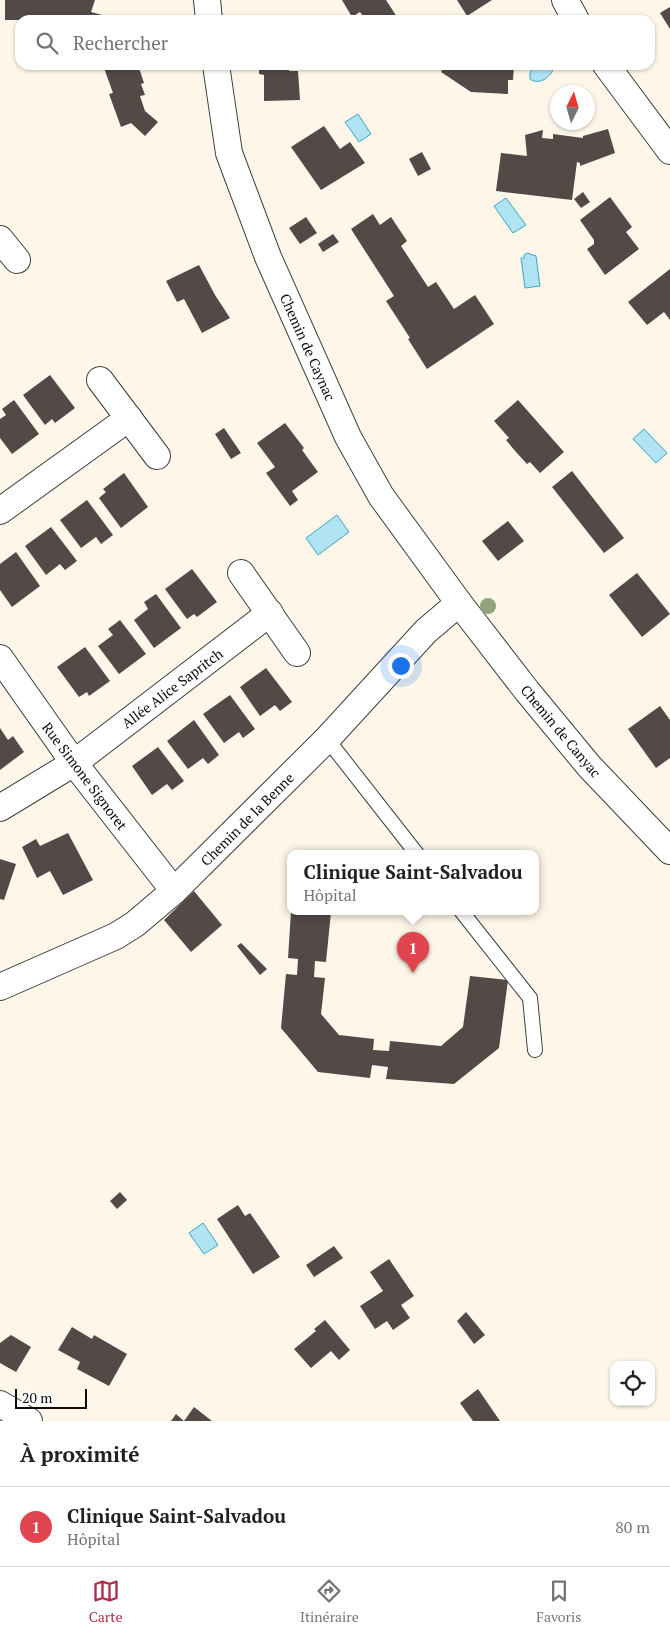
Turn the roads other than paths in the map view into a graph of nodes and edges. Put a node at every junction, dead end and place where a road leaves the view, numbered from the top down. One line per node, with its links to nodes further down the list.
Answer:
1 (207, 0): 3 (street)
2 (566, 0): 4 (street)
3 (208, 15)
4 (574, 15)
5 (217, 70): 15 (street, Chemin de Caynac)
6 (610, 70): 7 (street)
7 (670, 150)
8 (0, 239): 9 (street)
9 (17, 260)
10 (100, 380): 11 (street)
11 (129, 418): 12 (street); 13 (street)
12 (157, 456)
13 (0, 510)
14 (241, 573): 16 (street)
15 (459, 604): 19 (street, Chemin de la Benne); 23 (street, Chemin de Canyac)
16 (270, 613): 17 (street); 20 (street, Allée Alice Sapritch)
17 (296, 653)
18 (0, 658): 20 (street, Rue Simone Signoret)
19 (327, 739): 22 (lane); 24 (street, Chemin de la Benne)
20 (74, 763): 21 (street, Allée Alice Sapritch); 24 (street, Rue Simone Signoret)
21 (0, 808)
22 (414, 850)
23 (670, 851)
24 (174, 891): 26 (street, Chemin de la Benne)
25 (464, 915): 27 (lane)
26 (0, 987)
27 (535, 1050)
28 (0, 1404): 29 (street)
29 (29, 1421)

